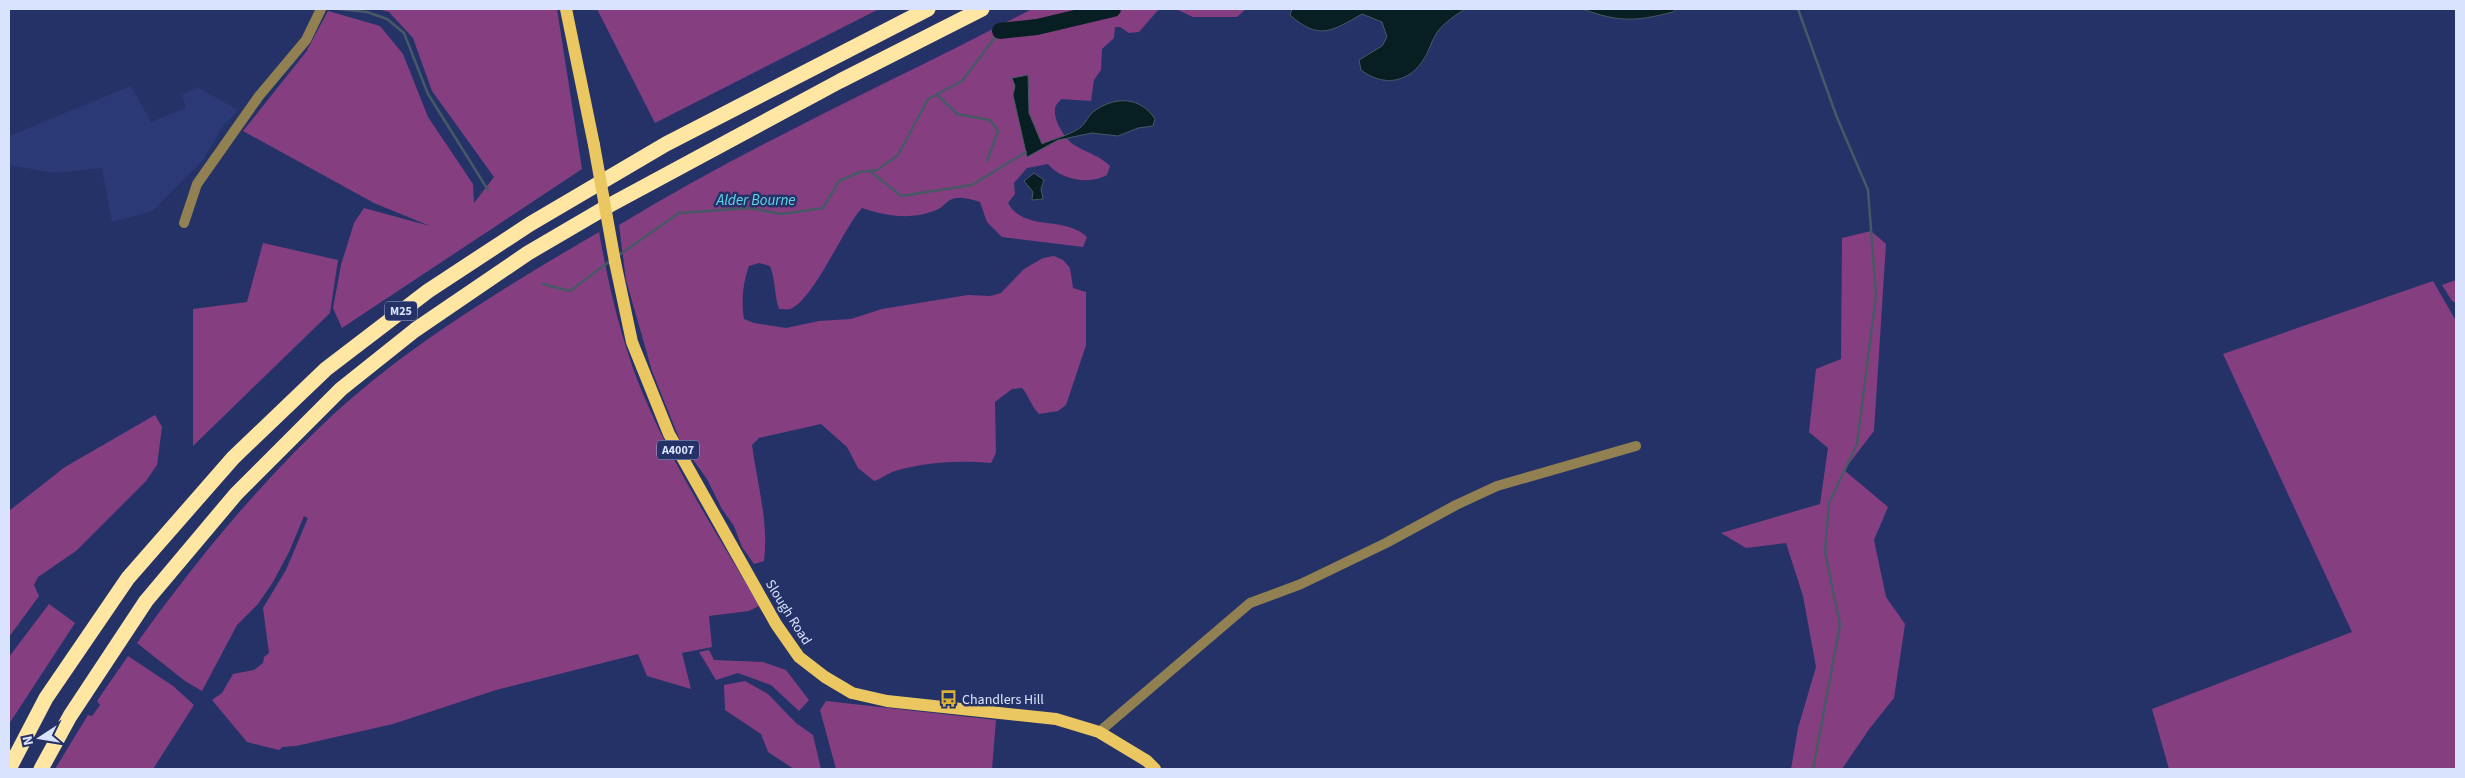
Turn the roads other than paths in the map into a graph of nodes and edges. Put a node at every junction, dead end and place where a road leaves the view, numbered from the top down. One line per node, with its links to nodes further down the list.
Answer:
1 (566, 9): 7 (main road, Slough Road / A4007, bridge)
2 (928, 9): 8 (highway, M25)
3 (982, 9): 9 (highway, M25)
4 (320, 11): 5 (street)
5 (184, 223)
6 (1636, 446): 7 (street)
7 (1099, 732): 10 (main road, Slough Road / A4007)
8 (9, 769)
9 (41, 769)
10 (1155, 769)

